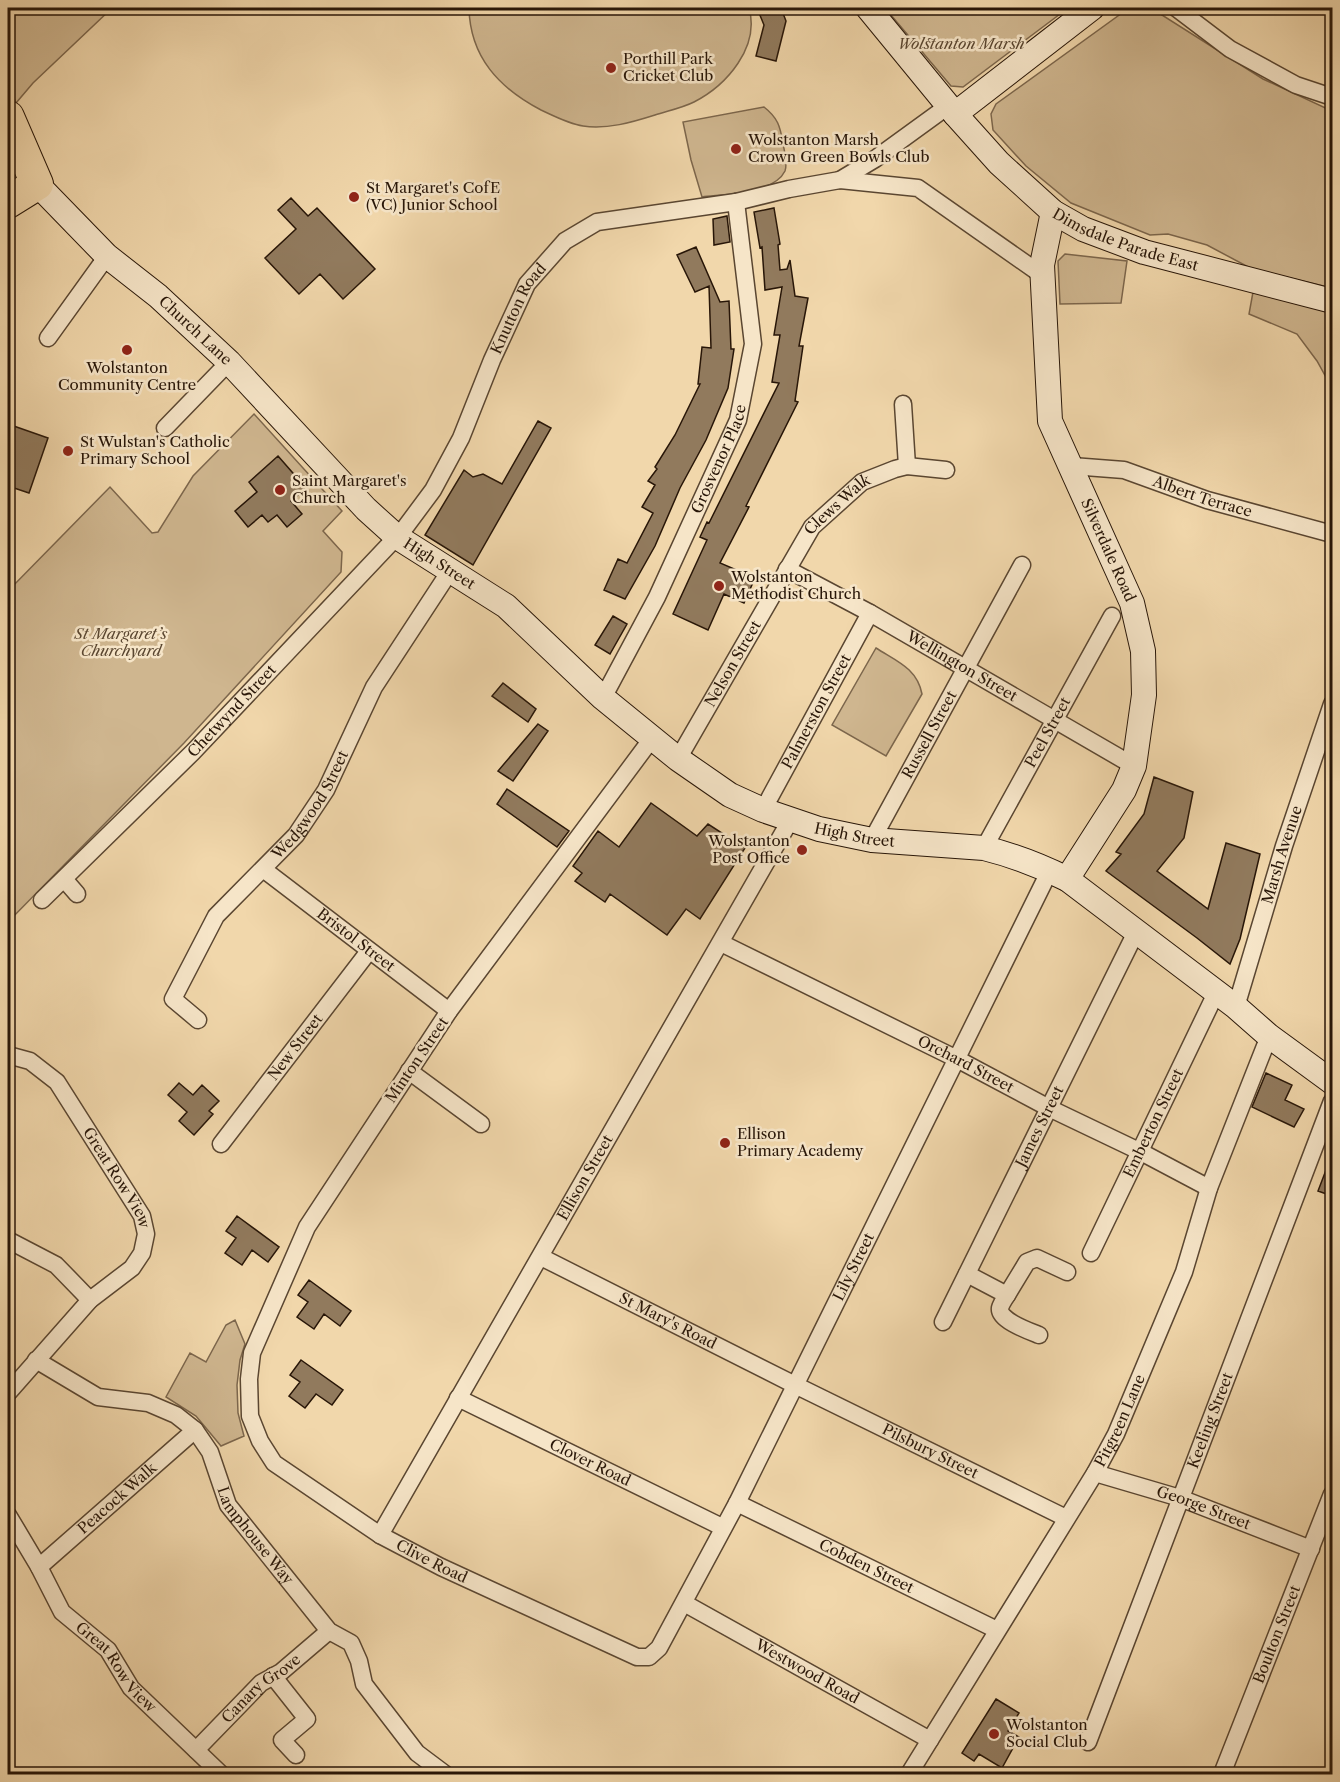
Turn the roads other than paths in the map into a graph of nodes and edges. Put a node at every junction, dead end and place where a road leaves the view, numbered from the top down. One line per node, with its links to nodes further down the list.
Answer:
1 (868, 8): 5 (main road, Dimsdale Parade East)
2 (1092, 8): 5 (main road)
3 (1176, 8): 4 (street)
4 (1332, 97)
5 (946, 112): 7 (street); 11 (main road, Dimsdale Parade East)
6 (8, 117): 8 (highway, Church Lane)
7 (840, 180): 10 (street, Knutton Road); 13 (street)
8 (37, 184): 9 (highway); 12 (main road, Church Lane)
9 (8, 202)
10 (736, 202): 23 (street, Knutton Road); 30 (street, Grosvenor Place)
11 (1053, 212): 13 (main road, Silverdale Road); 14 (main road, Dimsdale Parade East)
12 (107, 256): 15 (street); 16 (main road, Church Lane)
13 (1042, 275): 20 (main road, Silverdale Road)
14 (1332, 301)
15 (48, 338)
16 (229, 362): 18 (street); 23 (main road, Church Lane)
17 (903, 404): 19 (street)
18 (165, 428)
19 (907, 466): 21 (street, Clews Walk); 25 (street, Clews Walk)
20 (1072, 466): 22 (street, Albert Terrace); 35 (main road, Silverdale Road)
21 (946, 470)
22 (1332, 534)
23 (397, 537): 26 (main road, High Street); 42 (street, Chetwynd Street)
24 (1022, 565): 29 (street, Russell Street)
25 (787, 569): 27 (street, Wellington Street); 34 (street, Nelson Street)
26 (450, 572): 30 (main road, High Street); 40 (street, Wedgwood Street)
27 (870, 613): 29 (street, Wellington Street); 36 (street, Palmerston Street)
28 (1112, 616): 32 (street, Peel Street)
29 (965, 669): 32 (street, Wellington Street); 38 (street, Russell Street)
30 (603, 698): 33 (main road, High Street)
31 (1332, 704): 48 (street, Marsh Avenue)
32 (1054, 719): 35 (street, Wellington Street); 39 (street, Peel Street)
33 (652, 737): 34 (main road, High Street); 49 (street, Minton Street)
34 (678, 759): 36 (main road, High Street)
35 (1134, 765): 41 (main road, Silverdale Road)
36 (763, 810): 37 (main road, High Street)
37 (791, 819): 38 (main road, High Street); 46 (street, Ellison Street)
38 (872, 840): 39 (main road, High Street)
39 (984, 848): 41 (main road, High Street)
40 (262, 869): 47 (street, Bristol Street); 50 (street, Wedgwood Street)
41 (1058, 874): 45 (main road, High Street); 53 (street, Lily Street)
42 (64, 879): 43 (street); 44 (street, Chetwynd Street)
43 (77, 894)
44 (42, 900)
45 (1136, 932): 48 (main road, High Street); 57 (street, James Street)
46 (722, 944): 53 (street, Orchard Street); 64 (street, Ellison Street)
47 (369, 951): 49 (street, Bristol Street); 59 (street, New Street)
48 (1226, 1000): 51 (main road, High Street); 60 (street, Emberton Street)
49 (449, 1011): 54 (street, Minton Street)
50 (198, 1020)
51 (1269, 1036): 55 (main road, High Street); 61 (street, Pitgreen Lane)
52 (8, 1055): 68 (street, Great Row View)
53 (957, 1059): 57 (street, Orchard Street); 72 (street, Lily Street)
54 (409, 1071): 58 (street); 75 (street, Minton Street)
55 (1332, 1082)
56 (1332, 1101): 79 (street, Keeling Street)
57 (1049, 1108): 60 (street, Orchard Street); 66 (street, James Street)
58 (481, 1124)
59 (221, 1144)
60 (1141, 1152): 61 (street, Orchard Street); 63 (street, Emberton Street)
61 (1209, 1188): 77 (street, Pitgreen Lane)
62 (8, 1240): 68 (street)
63 (1091, 1252)
64 (541, 1257): 72 (street, St Mary's Road); 74 (street, Ellison Street)
65 (1068, 1272): 67 (street)
66 (967, 1274): 67 (street); 69 (street, James Street)
67 (1007, 1295): 70 (street)
68 (90, 1300): 71 (street, Great Row View)
69 (944, 1322)
70 (1039, 1335)
71 (36, 1360): 73 (street, Great Row View); 76 (street, Lamphouse Way)
72 (795, 1385): 80 (street, Lily Street); 82 (street, Pilsbury Street)
73 (8, 1393)
74 (458, 1398): 83 (street, Clover Road); 84 (street, Ellison Street)
75 (250, 1416): 84 (street, Clive Road)
76 (195, 1430): 86 (street, Peacock Walk); 89 (street, Lamphouse Way)
77 (1095, 1473): 79 (street, George Street); 82 (street, Pitgreen Lane)
78 (1332, 1494): 85 (street, Boulton Street)
79 (1180, 1498): 85 (street, George Street); 93 (street, Keeling Street)
80 (737, 1503): 83 (street, Lily Street); 88 (street, Cobden Street)
81 (8, 1515): 86 (street, Great Row View)
82 (1066, 1518): 88 (street, Pitgreen Lane)
83 (722, 1527): 87 (street, Lily Street)
84 (380, 1535): 90 (street, Clive Road)
85 (1311, 1549): 99 (street, Boulton Street)
86 (39, 1567): 94 (street, Great Row View)
87 (684, 1603): 90 (street, Lily Street); 92 (street, Westwood Road)
88 (997, 1630): 92 (street, Pitgreen Lane)
89 (328, 1631): 91 (street, Canary Grove); 96 (street, Lamphouse Way)
90 (649, 1657)
91 (273, 1676): 94 (street, Canary Grove); 95 (street)
92 (930, 1740): 98 (street, Pitgreen Lane)
93 (1088, 1742)
94 (196, 1750): 97 (street, Great Row View)
95 (296, 1755)
96 (435, 1772)
97 (221, 1774)
98 (909, 1774)
99 (1222, 1774)

